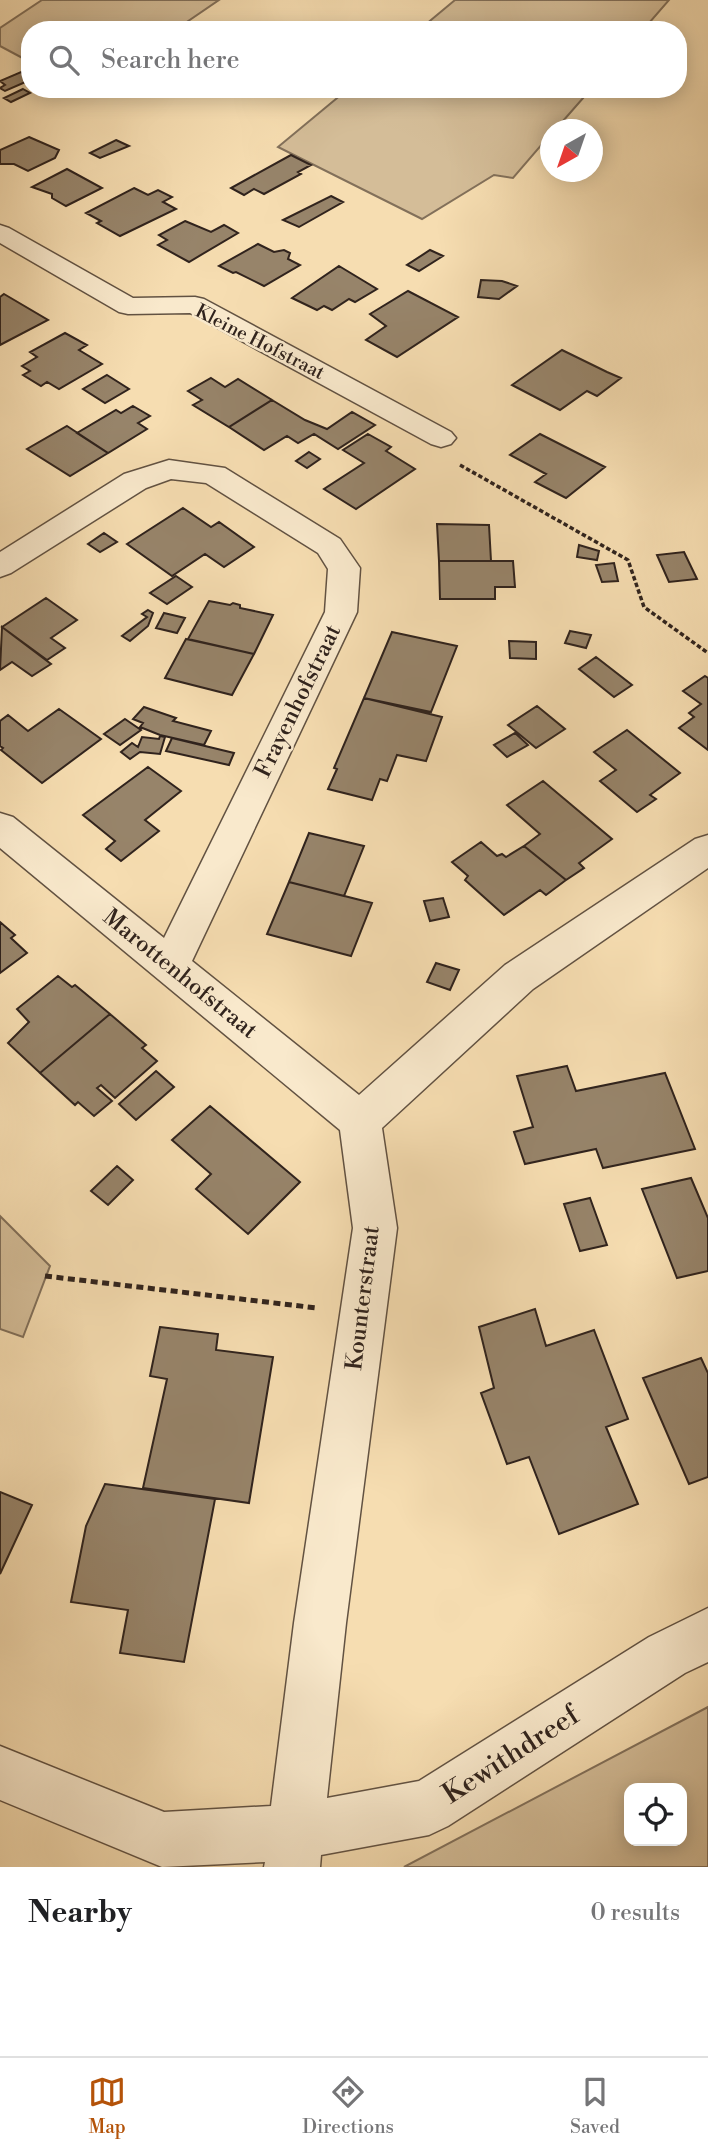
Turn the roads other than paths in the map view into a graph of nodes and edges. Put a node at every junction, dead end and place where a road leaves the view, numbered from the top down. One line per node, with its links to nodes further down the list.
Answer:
1 (0, 233): 2 (street, Kleine Hofstraat)
2 (441, 438)
3 (0, 566): 6 (street, Frayenhofstraat)
4 (0, 827): 6 (street, Marottenhofstraat)
5 (708, 849): 7 (street)
6 (170, 966): 7 (street, Marottenhofstraat)
7 (360, 1121): 10 (street, Kounterstraat)
8 (708, 1634): 10 (street, Kewithdreef)
9 (0, 1773): 10 (street, Kewithdreef)
10 (294, 1849)

